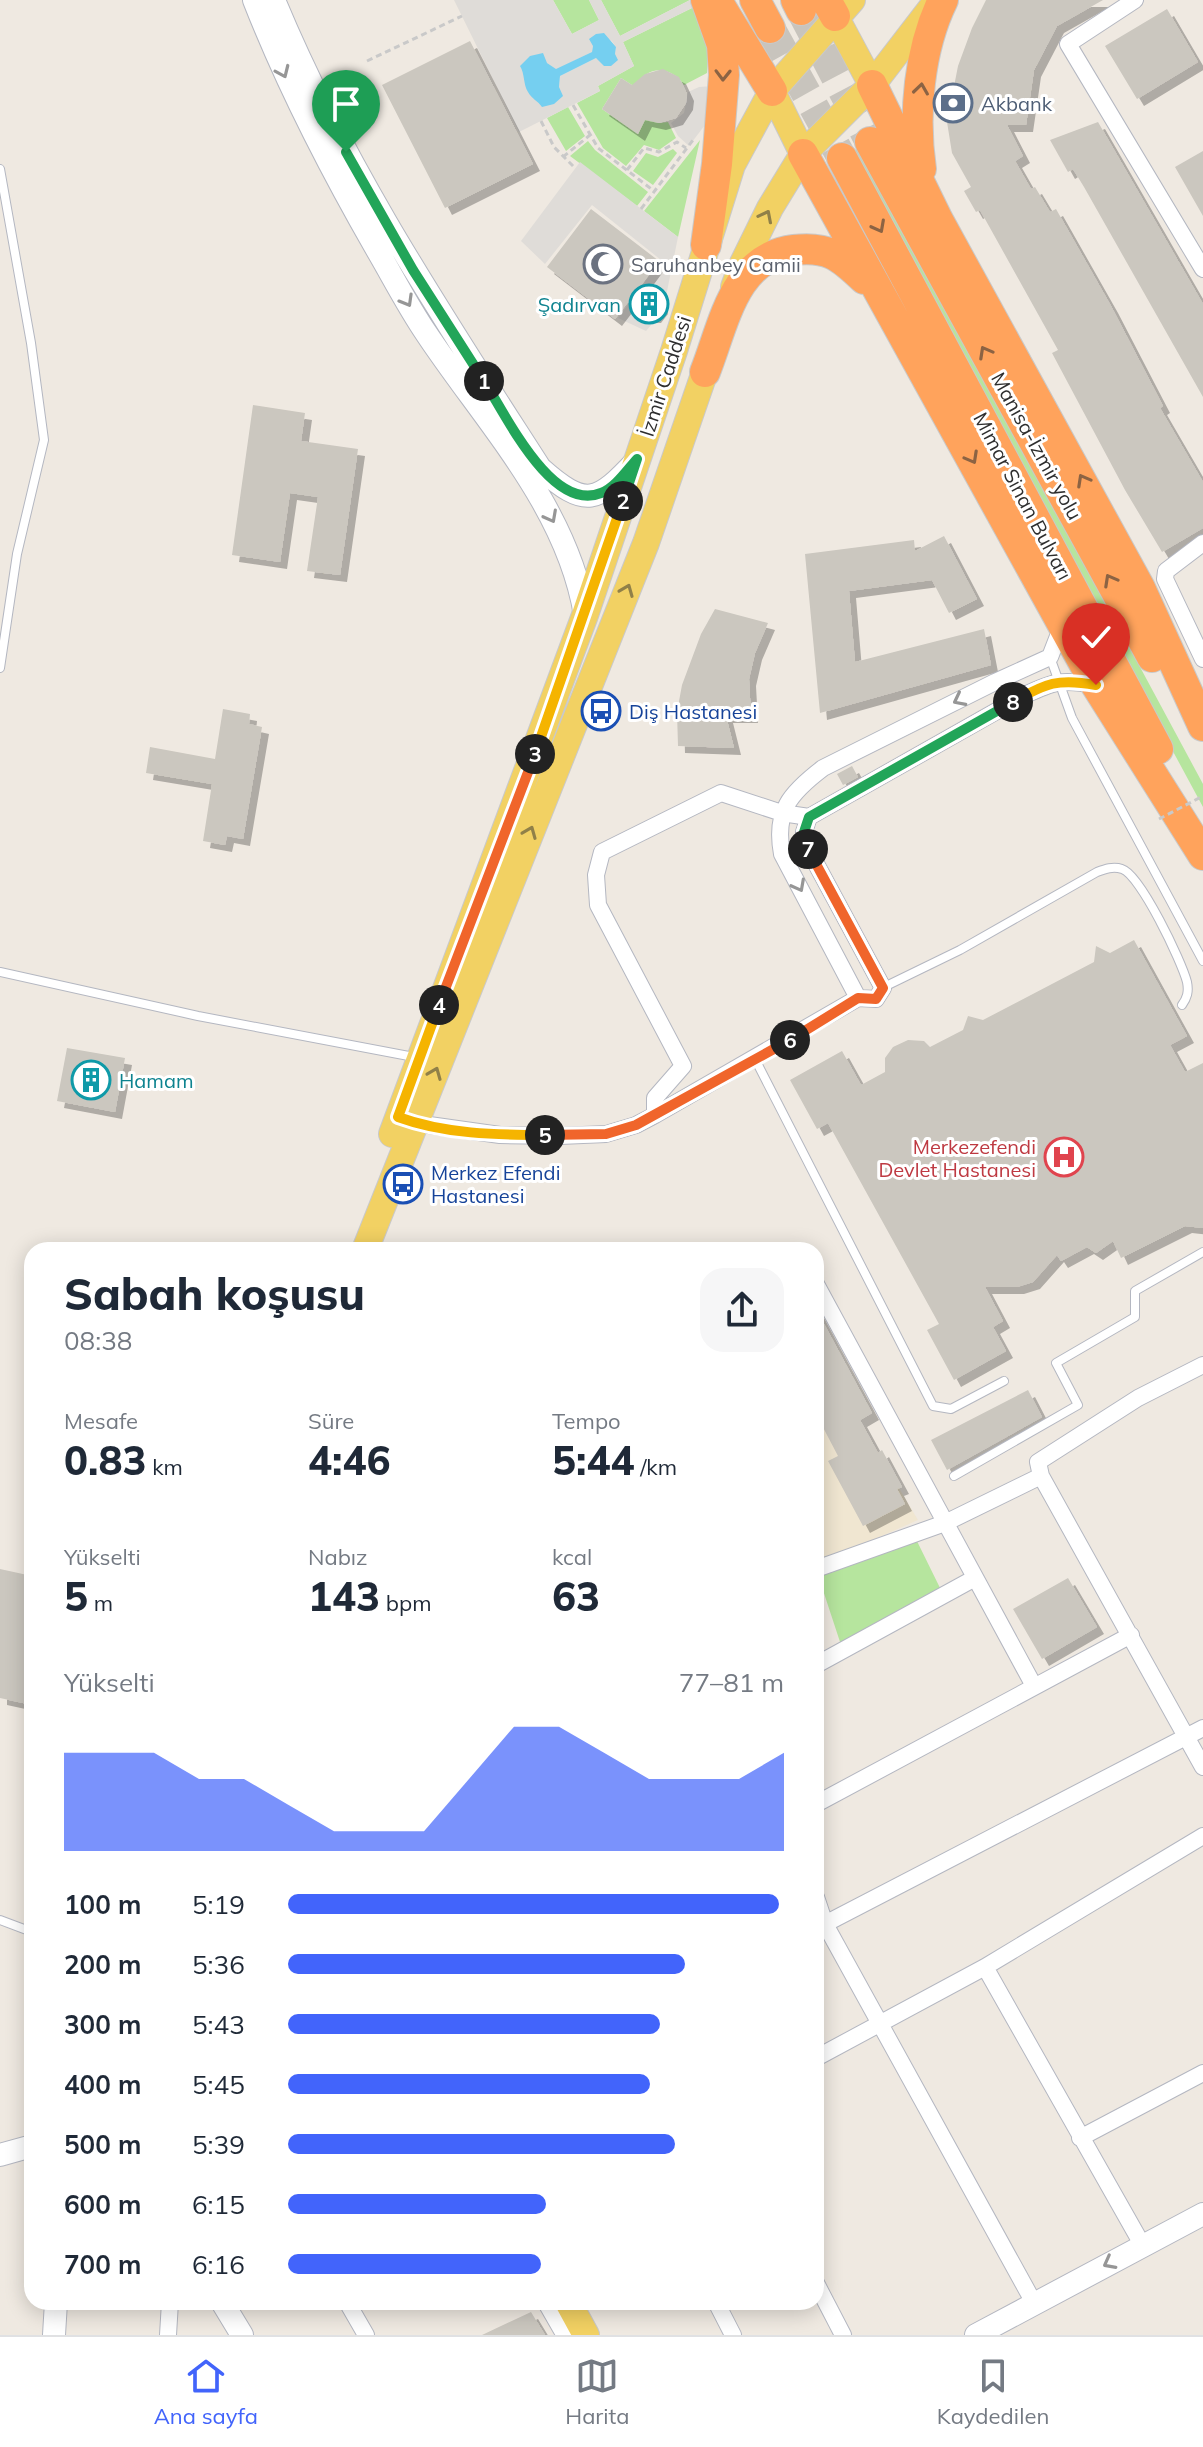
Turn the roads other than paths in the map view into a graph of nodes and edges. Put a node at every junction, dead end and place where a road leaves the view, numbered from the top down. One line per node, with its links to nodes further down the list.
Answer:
1 (254, 0): 23 (street, one-way to 23)
2 (274, 0): 21 (street)
3 (706, 0): 17 (highway, one-way to 17)
4 (717, 0): 11 (highway)
5 (755, 0): 9 (highway)
6 (940, 0): 10 (main road, İzmir Caddesi); 16 (highway, one-way to 6)
7 (1135, 0): 18 (street)
8 (822, 5): 10 (main road); 11 (main road, İzmir Caddesi)
9 (770, 28)
10 (872, 85): 12 (highway); 14 (main road, İzmir Caddesi)
11 (772, 91): 14 (main road); 17 (main road, İzmir Caddesi)
12 (882, 135): 14 (highway); 16 (highway); 31 (highway, Manisa-İzmir yolu, one-way to 12)
13 (842, 158): 34 (highway, Mimar Sinan Bulvarı, one-way to 34)
14 (809, 167): 19 (highway); 20 (main road, İzmir Caddesi, one-way to 14)
15 (0, 169): 27 (lane)
16 (938, 220): 30 (highway, one-way to 16)
17 (706, 245): 21 (main road, İzmir Caddesi)
18 (1203, 269)
19 (878, 292): 20 (highway); 24 (highway, one-way to 24)
20 (705, 372): 44 (main road, İzmir Caddesi, one-way to 20)
21 (637, 459): 23 (main road, İzmir Caddesi)
22 (1203, 543): 26 (street)
23 (585, 615): 41 (main road, İzmir Caddesi)
24 (1062, 626): 25 (street); 29 (highway)
25 (1050, 657): 28 (lane); 32 (street, one-way to 32)
26 (1203, 659)
27 (0, 668)
28 (1058, 682): 29 (street); 33 (street); 36 (lane)
29 (1096, 685): 35 (highway)
30 (1203, 726)
31 (1203, 750)
32 (782, 813): 33 (street); 39 (street, one-way to 39); 43 (street)
33 (809, 817): 38 (street)
34 (1203, 834)
35 (1203, 855)
36 (1203, 961)
37 (0, 972): 41 (lane)
38 (883, 988): 39 (street); 40 (lane)
39 (858, 998): 42 (street)
40 (1182, 1005)
41 (419, 1058): 44 (main road, İzmir Caddesi)
42 (755, 1059): 43 (street); 50 (lane)
43 (655, 1115): 44 (street)
44 (407, 1120): 45 (main road, İzmir Caddesi); 46 (main road, İzmir Caddesi)
45 (354, 1242)
46 (368, 1242)
47 (1203, 1252): 51 (lane)
48 (824, 1299): 53 (street)
49 (1203, 1365): 52 (street)
50 (1004, 1381)
51 (954, 1476)
52 (1041, 1476): 53 (street); 56 (street)
53 (945, 1523): 54 (street); 55 (street)
54 (824, 1566)
55 (975, 1578): 57 (street); 58 (street)
56 (1131, 1635): 58 (street); 60 (street)
57 (824, 1661)
58 (1034, 1686): 62 (street)
59 (1203, 1728): 60 (street)
60 (1187, 1737): 61 (street); 65 (street)
61 (1203, 1767)
62 (824, 1800)
63 (1203, 1836): 68 (street)
64 (0, 1920): 66 (lane)
65 (824, 1924)
66 (24, 1929)
67 (824, 1932): 69 (street)
68 (985, 1967): 69 (street); 72 (street)
69 (880, 2023): 70 (street); 78 (street)
70 (824, 2054)
71 (1203, 2073): 72 (street)
72 (1080, 2138): 76 (street)
73 (24, 2148): 74 (street)
74 (0, 2155)
75 (1203, 2214): 76 (street)
76 (1143, 2246): 78 (street, one-way to 78)
77 (824, 2298): 95 (street)
78 (1034, 2303): 96 (street)
79 (56, 2310): 87 (street)
80 (64, 2310): 88 (street)
81 (170, 2310): 89 (street)
82 (227, 2310): 90 (street)
83 (352, 2310): 91 (street)
84 (554, 2310): 92 (street)
85 (572, 2310): 93 (main road)
86 (720, 2310): 94 (street)
87 (54, 2335)
88 (63, 2335)
89 (168, 2335)
90 (242, 2335)
91 (366, 2335)
92 (568, 2335)
93 (586, 2335)
94 (733, 2335)
95 (843, 2335)
96 (976, 2335)

